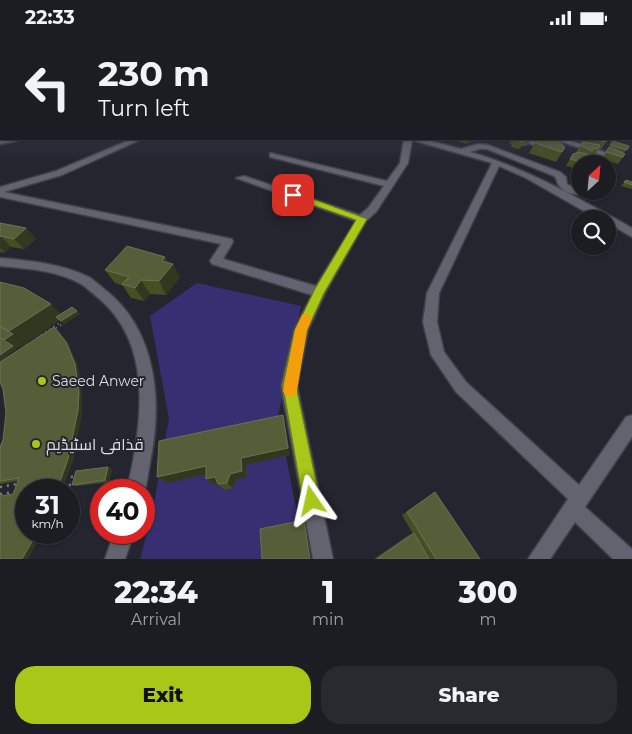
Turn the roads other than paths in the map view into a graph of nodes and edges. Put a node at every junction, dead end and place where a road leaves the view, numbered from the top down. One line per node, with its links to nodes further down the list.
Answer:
1 (136, 140): 16 (street)
2 (408, 140): 14 (street)
3 (420, 140): 8 (street)
4 (524, 140): 7 (street)
5 (561, 140): 6 (street)
6 (571, 143): 9 (street); 10 (street)
7 (542, 146)
8 (468, 149): 12 (street); 15 (street)
9 (564, 153)
10 (608, 154)
11 (273, 155): 14 (street)
12 (497, 162): 18 (street); 26 (street)
13 (241, 177): 19 (street)
14 (390, 185): 19 (street)
15 (571, 189)
16 (0, 190)
17 (0, 194): 23 (street)
18 (591, 210)
19 (362, 219): 23 (street)
20 (616, 224): 21 (street)
21 (632, 233)
22 (0, 262): 25 (street)
23 (319, 292): 29 (street)
24 (632, 423): 26 (street)
25 (139, 479)
26 (577, 503): 30 (street); 31 (street)
27 (120, 544): 28 (street)
28 (115, 559)
29 (323, 559)
30 (538, 559)
31 (628, 559)

